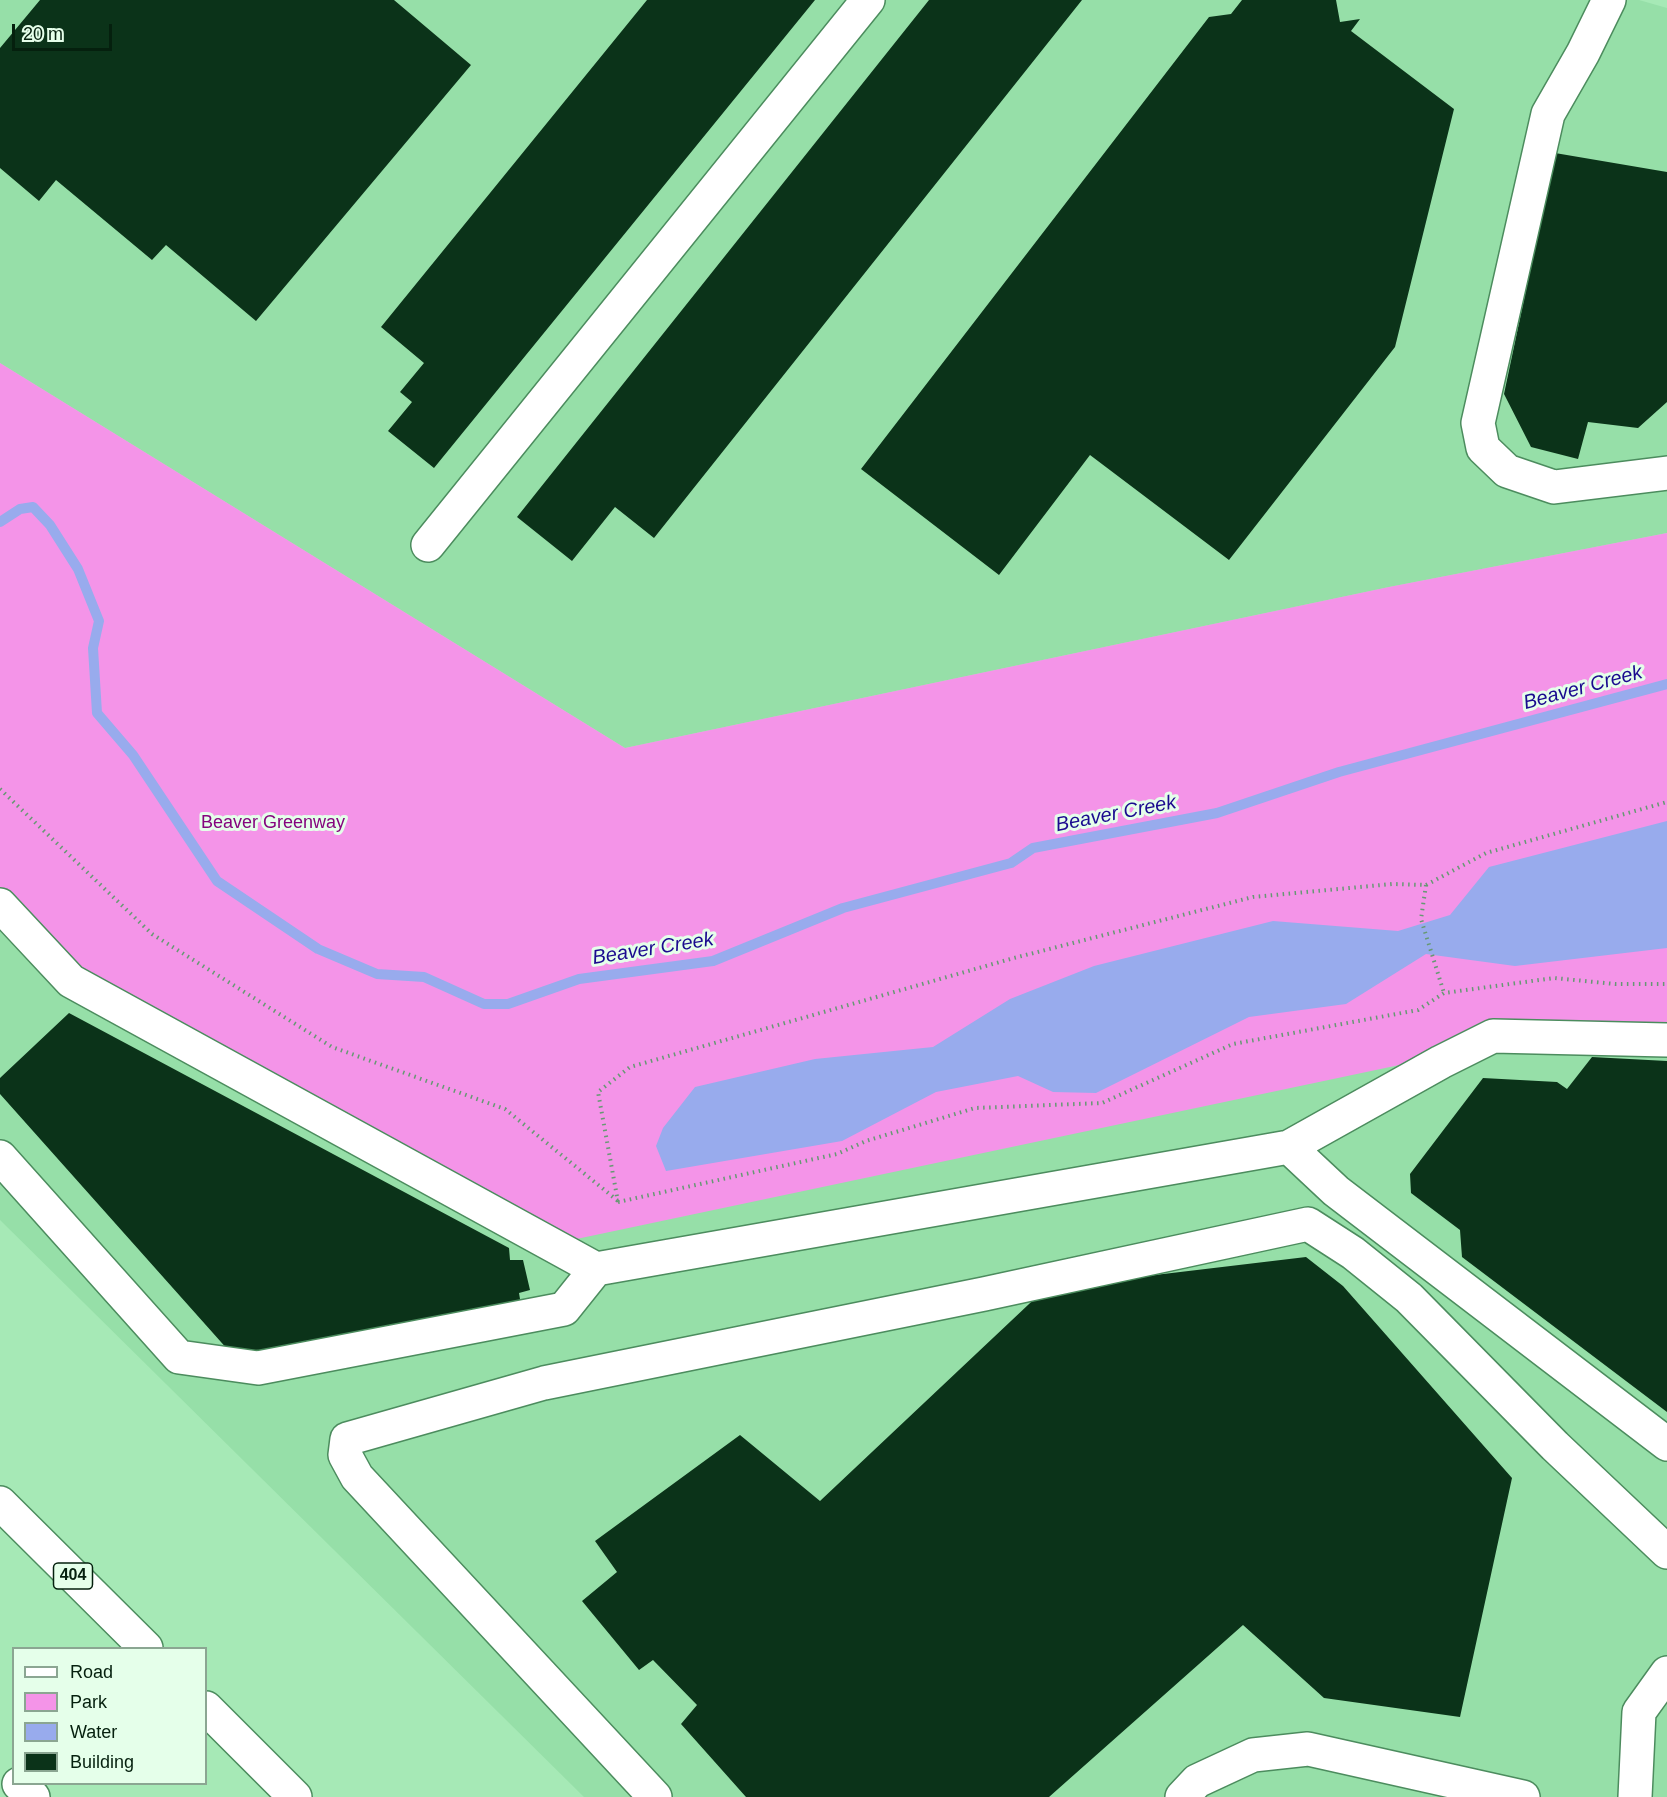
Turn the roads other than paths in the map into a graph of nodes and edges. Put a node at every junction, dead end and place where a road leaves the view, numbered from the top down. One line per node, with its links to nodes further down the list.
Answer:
1 (868, 0): 4 (main road)
2 (1609, 0): 3 (main road)
3 (1667, 473)
4 (428, 545)
5 (0, 905): 9 (main road)
6 (1667, 1040): 7 (main road)
7 (1289, 1147): 9 (main road); 10 (main road)
8 (0, 1157): 9 (main road)
9 (597, 1269)
10 (1667, 1444)
11 (0, 1503): 13 (main road, 404)
12 (1667, 1552): 21 (main road)
13 (145, 1647)
14 (1667, 1673): 24 (main road)
15 (207, 1709): 20 (main road)
16 (0, 1764): 17 (main road)
17 (12, 1776)
18 (21, 1785): 19 (main road)
19 (33, 1797)
20 (294, 1797)
21 (655, 1797)
22 (1182, 1797): 23 (main road)
23 (1523, 1797)
24 (1635, 1797)

